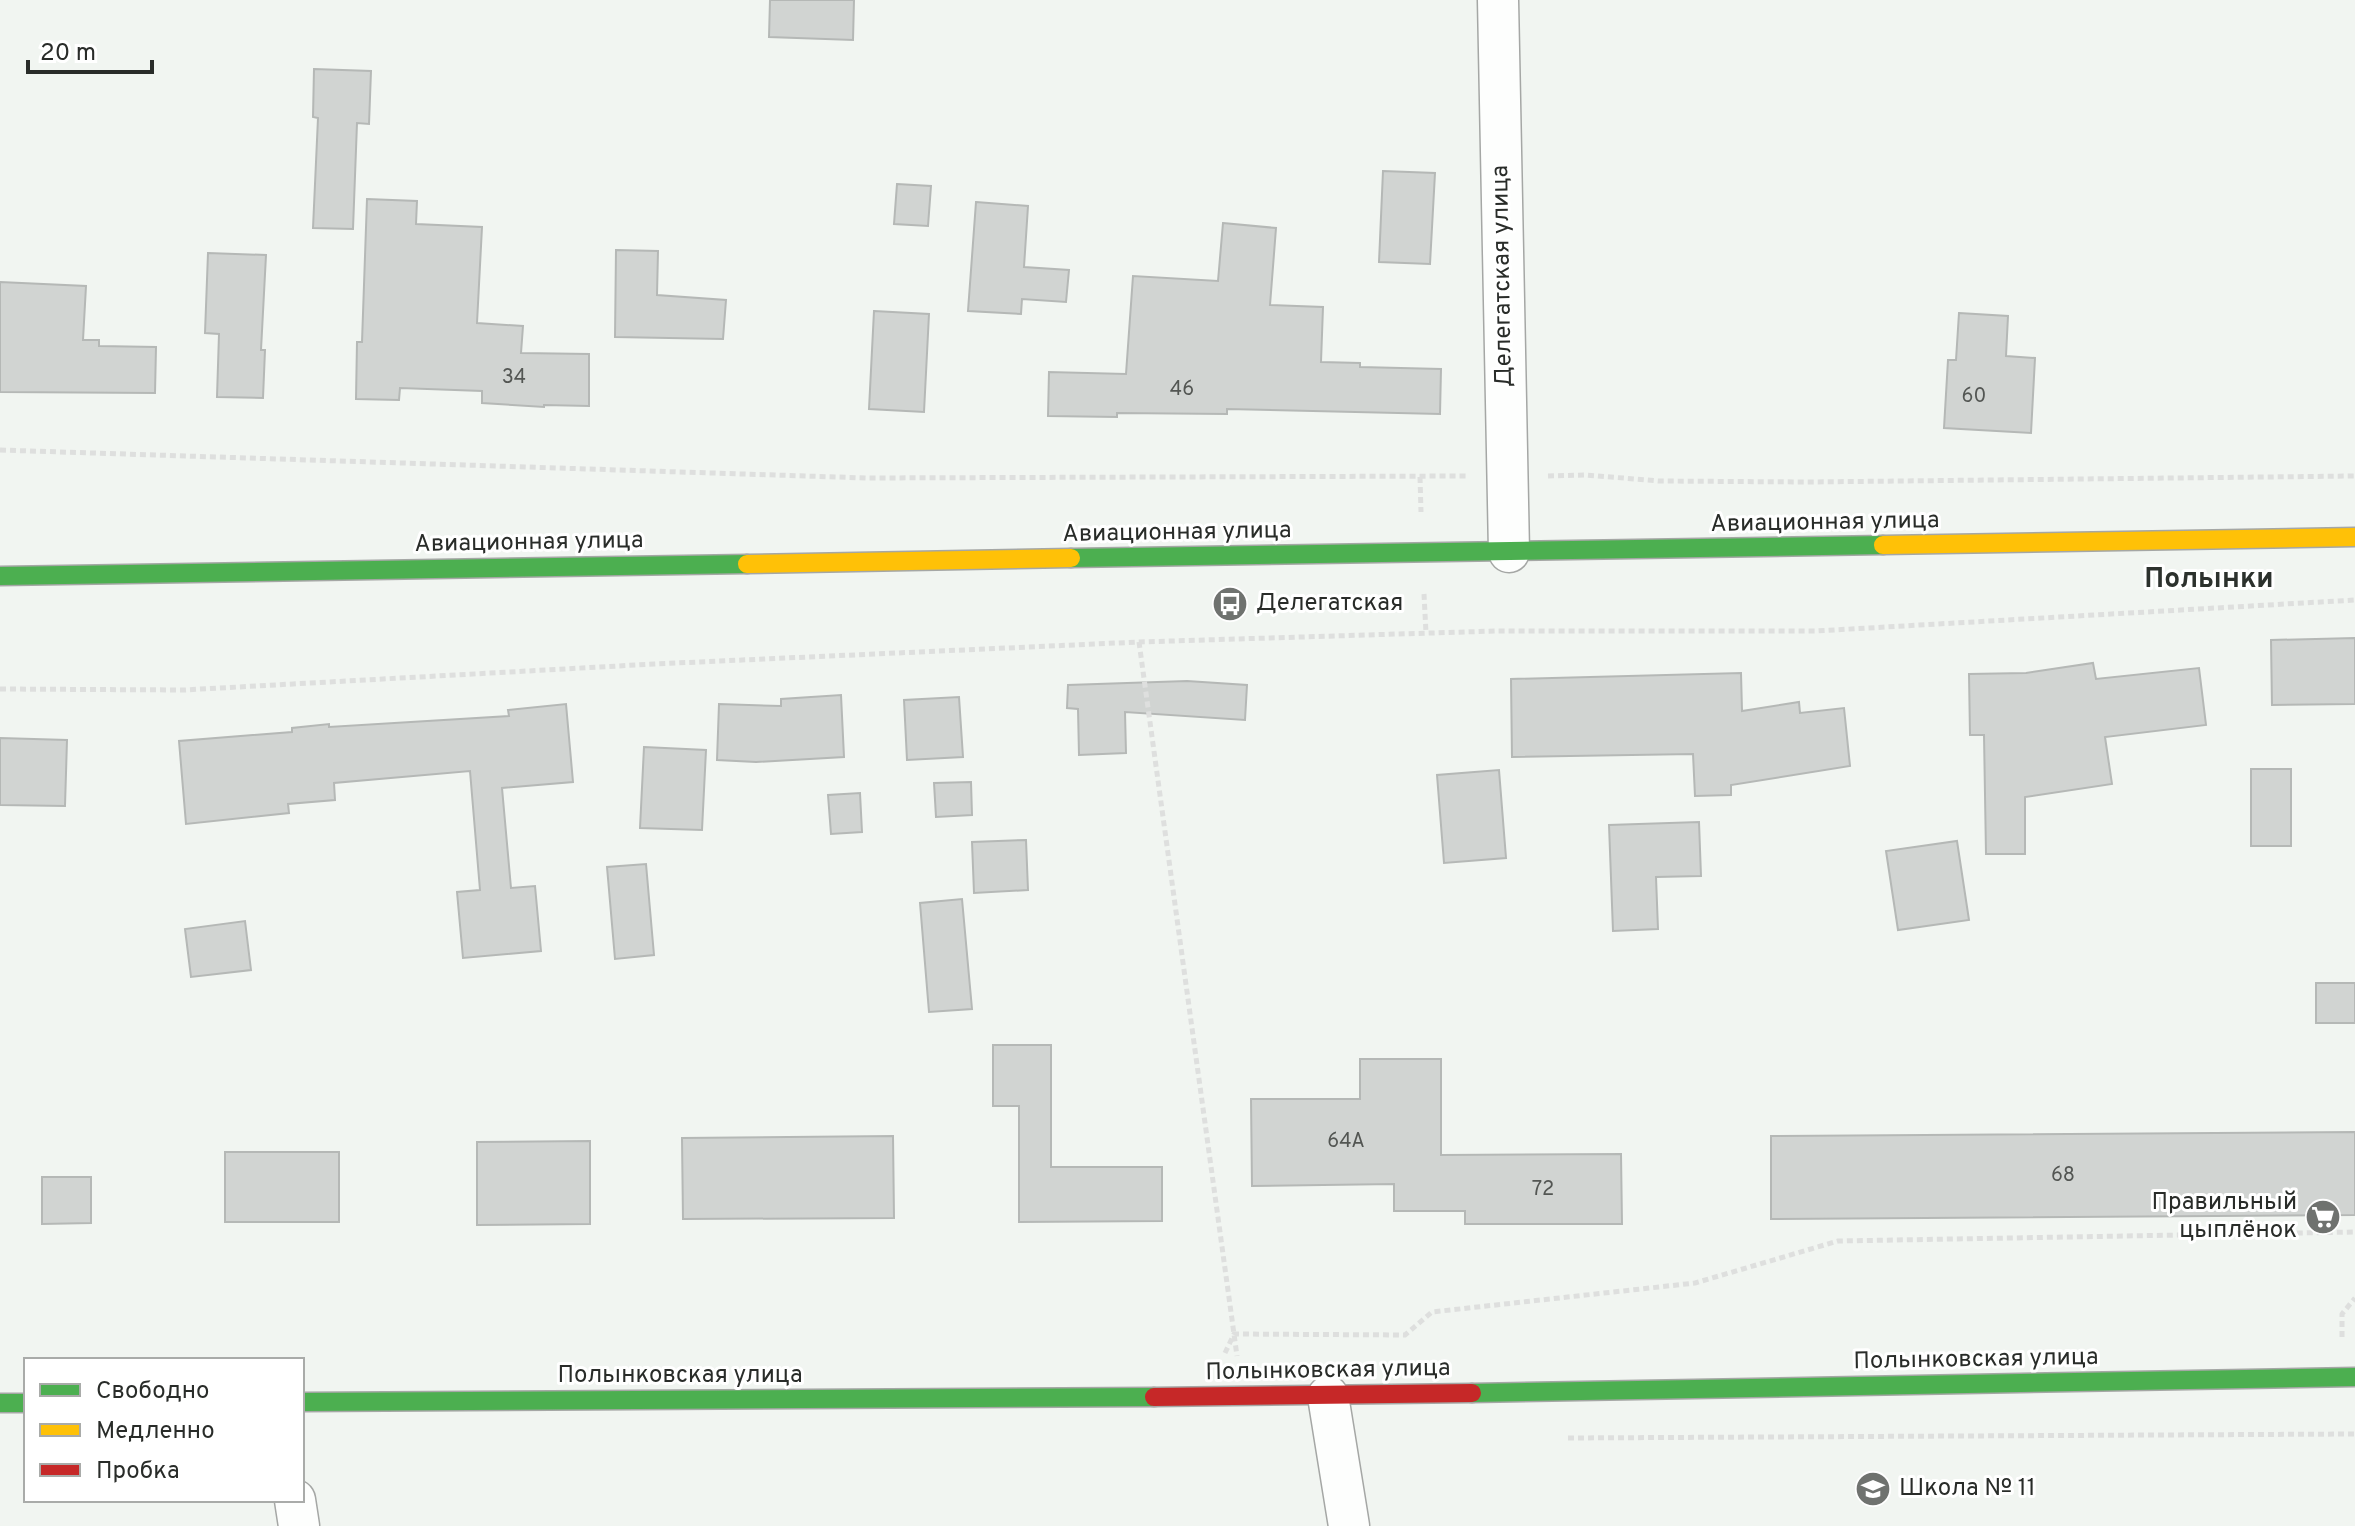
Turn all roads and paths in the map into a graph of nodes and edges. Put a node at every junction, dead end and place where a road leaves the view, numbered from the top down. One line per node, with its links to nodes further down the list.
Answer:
1 (1498, 0): 3 (street, Делегатская улица)
2 (0, 450): 3 (path)
3 (1506, 476): 4 (path); 6 (street, Делегатская улица)
4 (2355, 476)
5 (2355, 537): 6 (main road, Авиационная улица)
6 (1509, 552): 7 (main road, Авиационная улица)
7 (0, 576)
8 (2355, 600): 9 (path)
9 (1139, 642): 10 (path); 12 (path)
10 (0, 689)
11 (2355, 1232): 12 (path)
12 (1234, 1334): 13 (path); 15 (path)
13 (1220, 1363)
14 (2355, 1377): 16 (main road, Полынковская улица)
15 (1243, 1396): 16 (main road, Полынковская улица); 17 (main road, Полынковская улица)
16 (1328, 1396): 24 (street)
17 (304, 1402)
18 (0, 1403): 19 (main road)
19 (24, 1403)
20 (2355, 1434): 21 (path)
21 (1556, 1438)
22 (295, 1502): 23 (street)
23 (299, 1526)
24 (1349, 1526)

